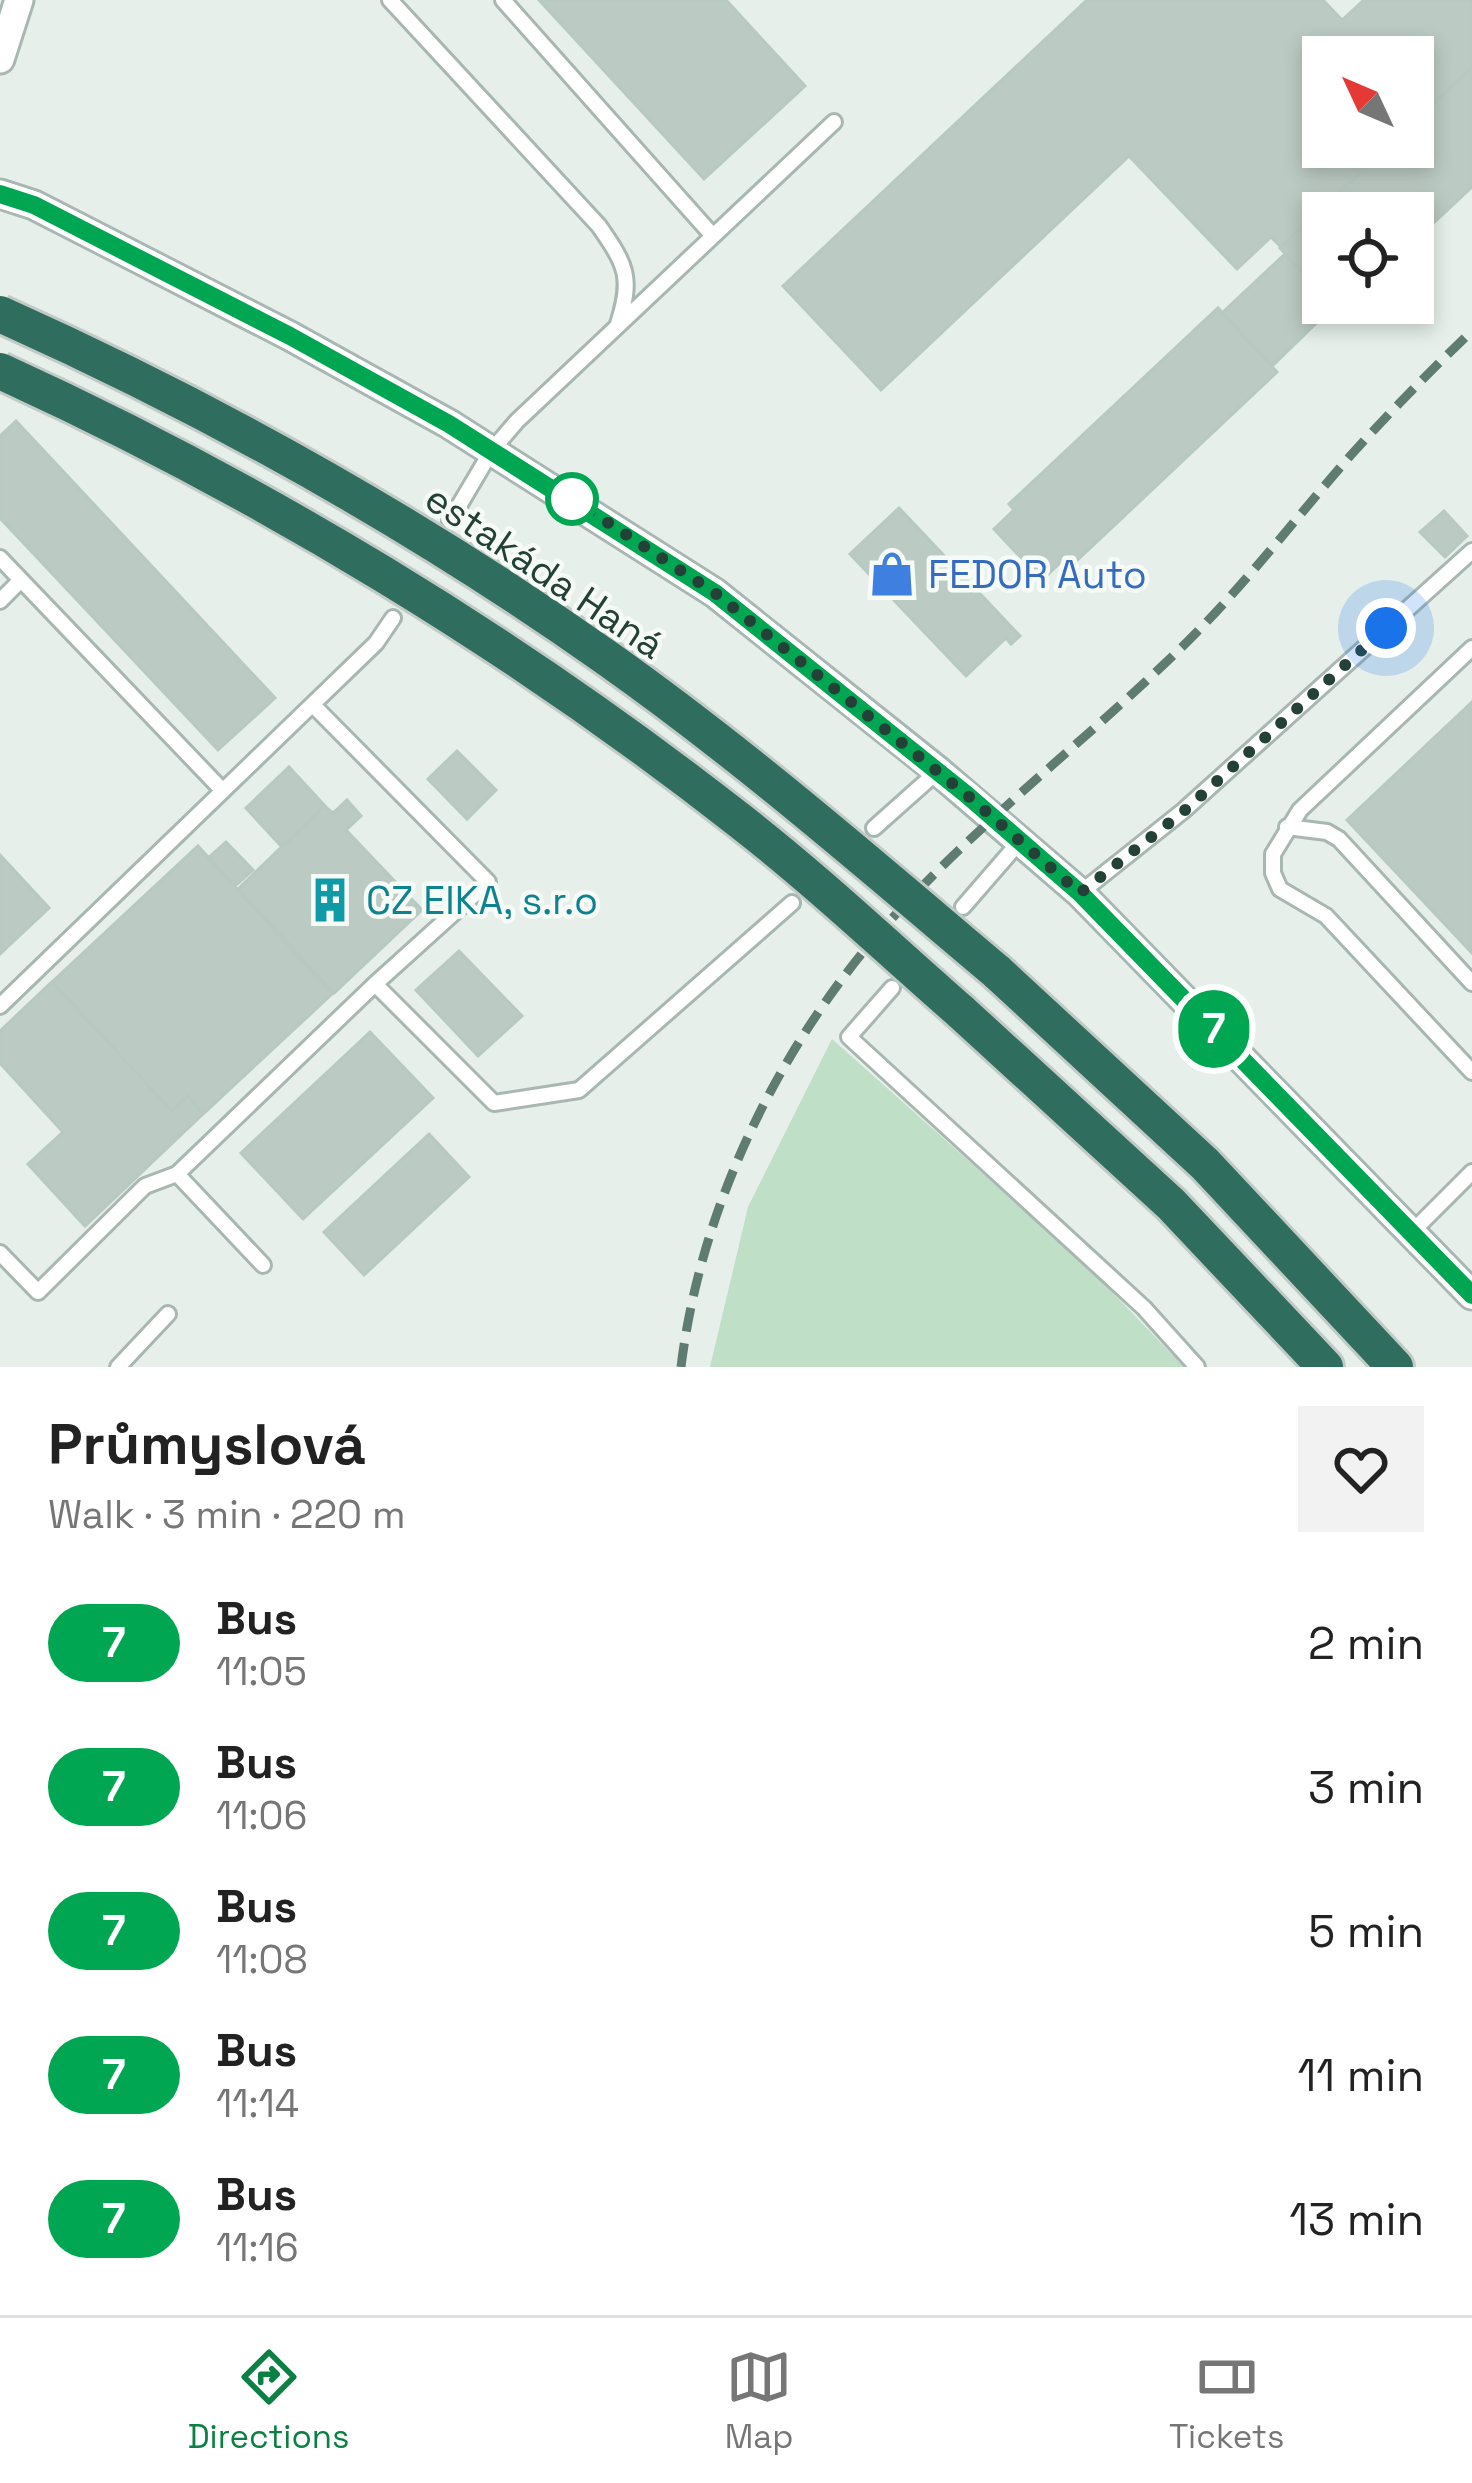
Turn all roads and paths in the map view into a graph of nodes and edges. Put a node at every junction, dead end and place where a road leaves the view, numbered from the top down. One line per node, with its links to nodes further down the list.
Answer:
1 (20, 0): 4 (street)
2 (390, 0): 9 (lane)
3 (502, 0): 7 (lane)
4 (0, 58)
5 (834, 122): 7 (lane)
6 (0, 194): 11 (street)
7 (713, 236): 9 (lane)
8 (0, 314): 43 (highway, estakáda Haná, bridge)
9 (618, 326): 11 (lane)
10 (0, 371): 42 (highway, bridge)
11 (492, 451): 12 (lane); 20 (street)
12 (450, 521)
13 (1472, 550): 25 (lane)
14 (0, 558): 15 (lane)
15 (21, 580): 16 (lane); 21 (lane)
16 (0, 601)
17 (393, 618): 19 (lane)
18 (1472, 648): 22 (lane)
19 (313, 705): 21 (lane); 29 (lane)
20 (938, 771): 23 (lane); 24 (street)
21 (223, 791): 31 (lane)
22 (1287, 827): 28 (lane); 32 (lane)
23 (874, 828)
24 (1021, 840): 25 (street); 27 (lane)
25 (1080, 893): 35 (street)
26 (792, 903): 29 (lane)
27 (963, 907)
28 (1472, 982)
29 (375, 984): 34 (lane)
30 (892, 988): 41 (lane)
31 (0, 1006)
32 (1472, 1072)
33 (1472, 1172): 35 (lane)
34 (177, 1174): 36 (lane); 37 (lane)
35 (1413, 1231): 38 (street)
36 (0, 1253)
37 (263, 1265)
38 (1472, 1295)
39 (168, 1314): 40 (lane)
40 (118, 1367)
41 (1198, 1367)
42 (1325, 1367)
43 (1395, 1367)

